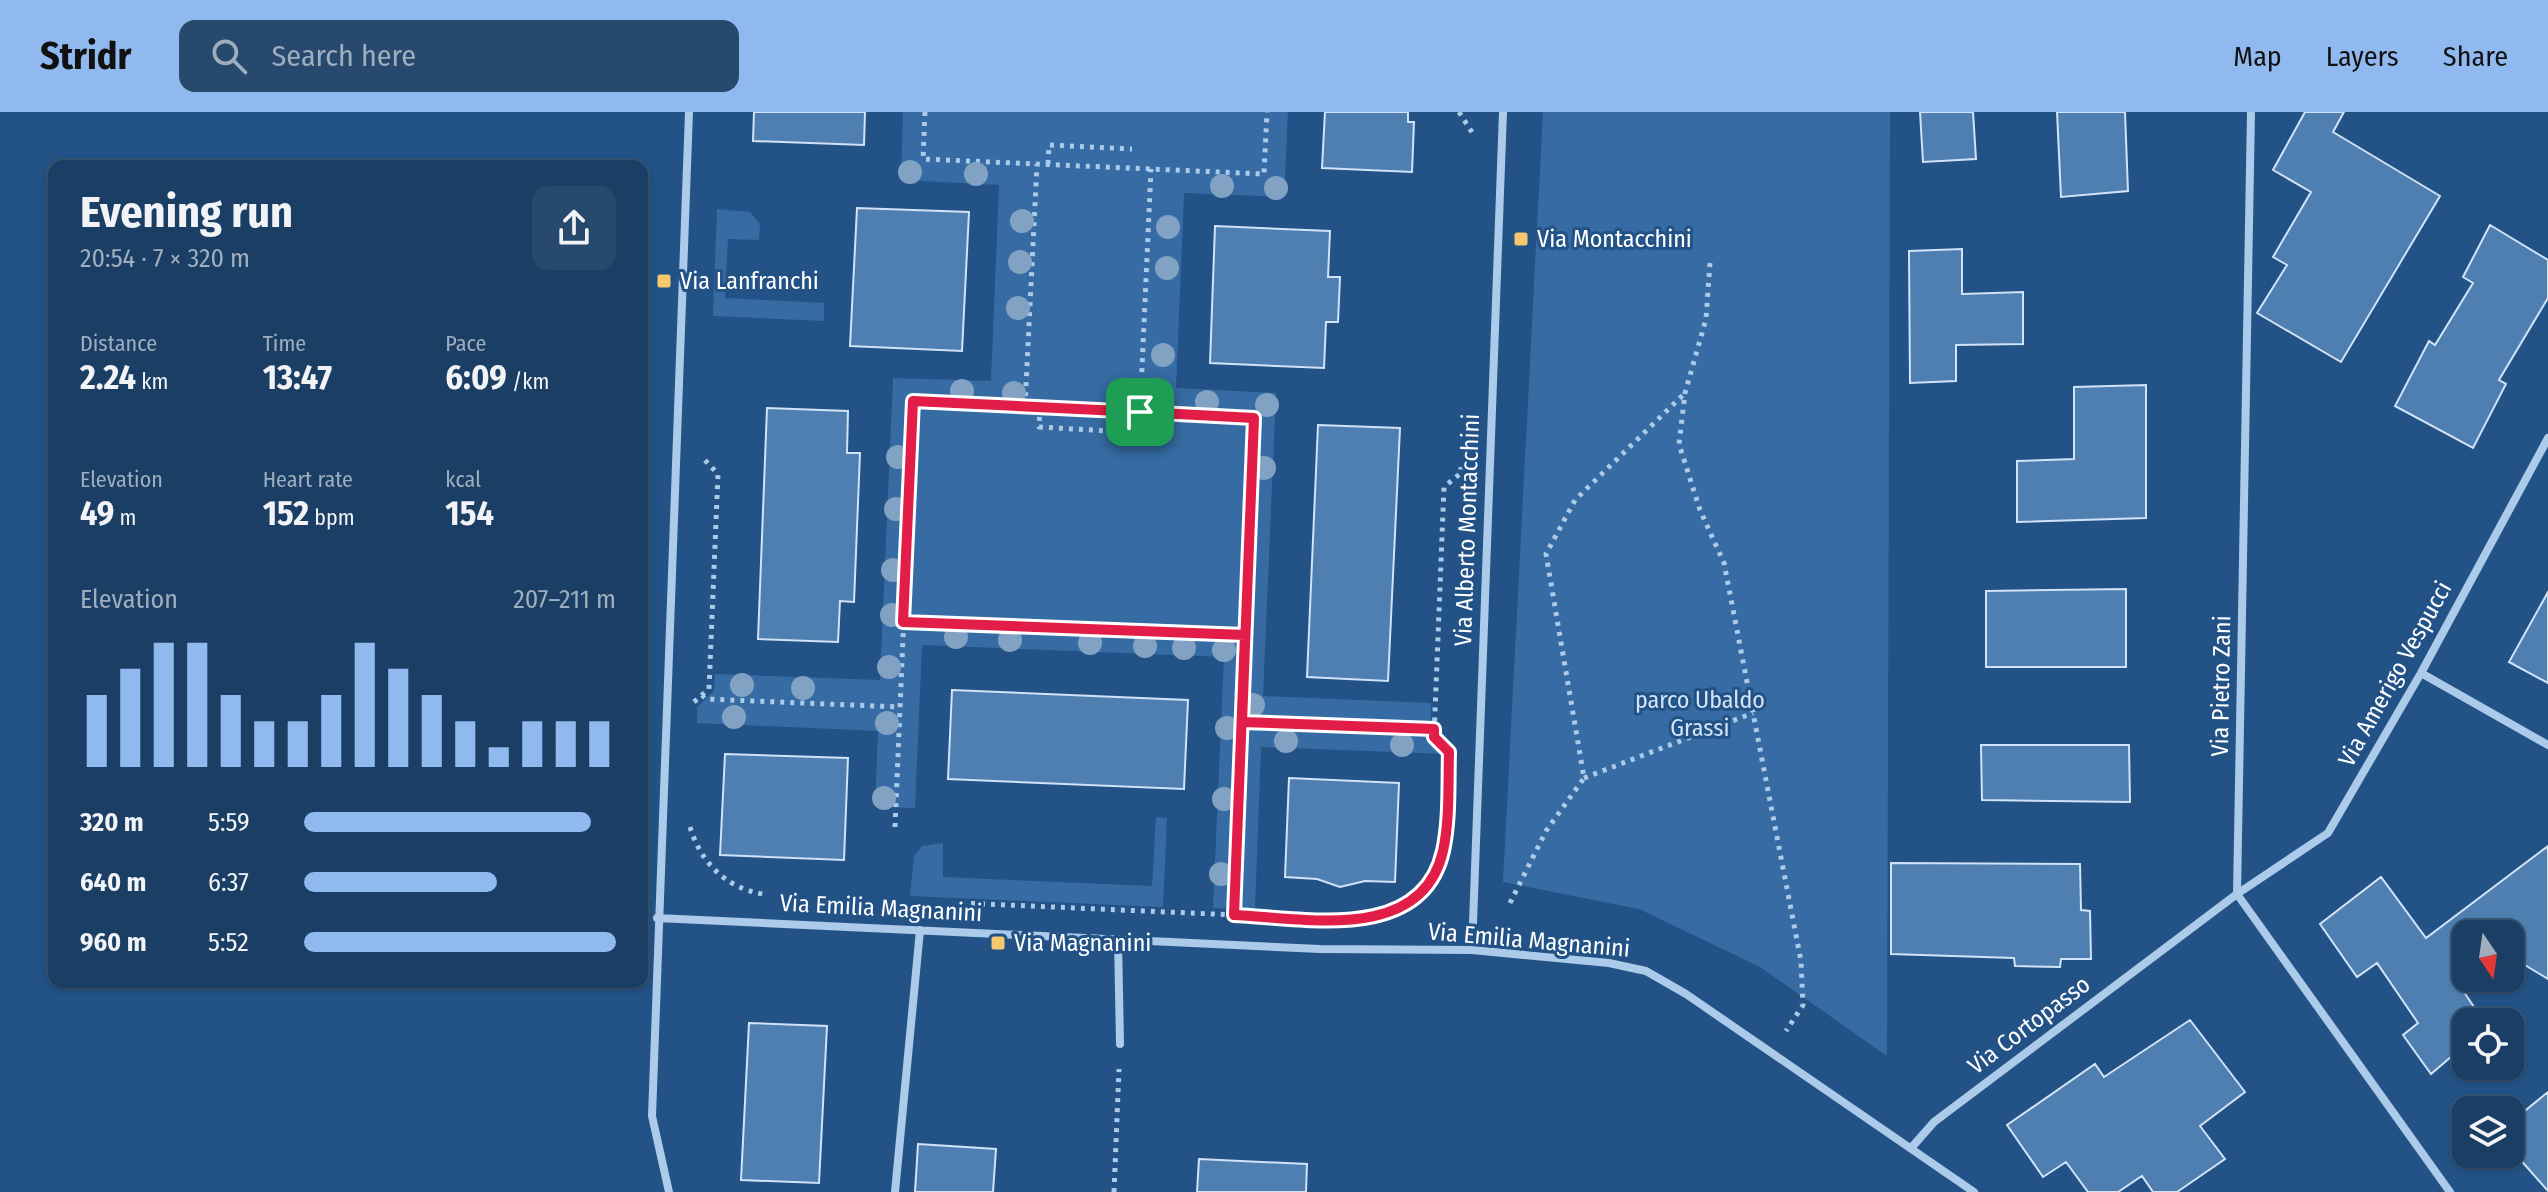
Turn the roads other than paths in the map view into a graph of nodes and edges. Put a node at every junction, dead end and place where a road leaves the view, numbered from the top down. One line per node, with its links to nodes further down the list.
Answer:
1 (689, 112): 8 (street)
2 (1503, 112): 11 (street, Via Alberto Montacchini)
3 (2251, 112): 7 (street, Via Pietro Zani)
4 (2548, 438): 5 (street, Via Amerigo Vespucci)
5 (2421, 673): 6 (street); 7 (street, Via Amerigo Vespucci)
6 (2548, 745)
7 (2237, 894): 13 (street, Via Cortopasso); 17 (street)
8 (657, 918): 9 (street, Via Emilia Magnanini); 14 (street)
9 (920, 930): 10 (street, Via Emilia Magnanini); 15 (street)
10 (1118, 939): 11 (street, Via Emilia Magnanini); 12 (street)
11 (1472, 950): 13 (street, Via Emilia Magnanini)
12 (1120, 1044)
13 (1912, 1147): 16 (street)
14 (669, 1192)
15 (895, 1192)
16 (1974, 1192)
17 (2450, 1192)

